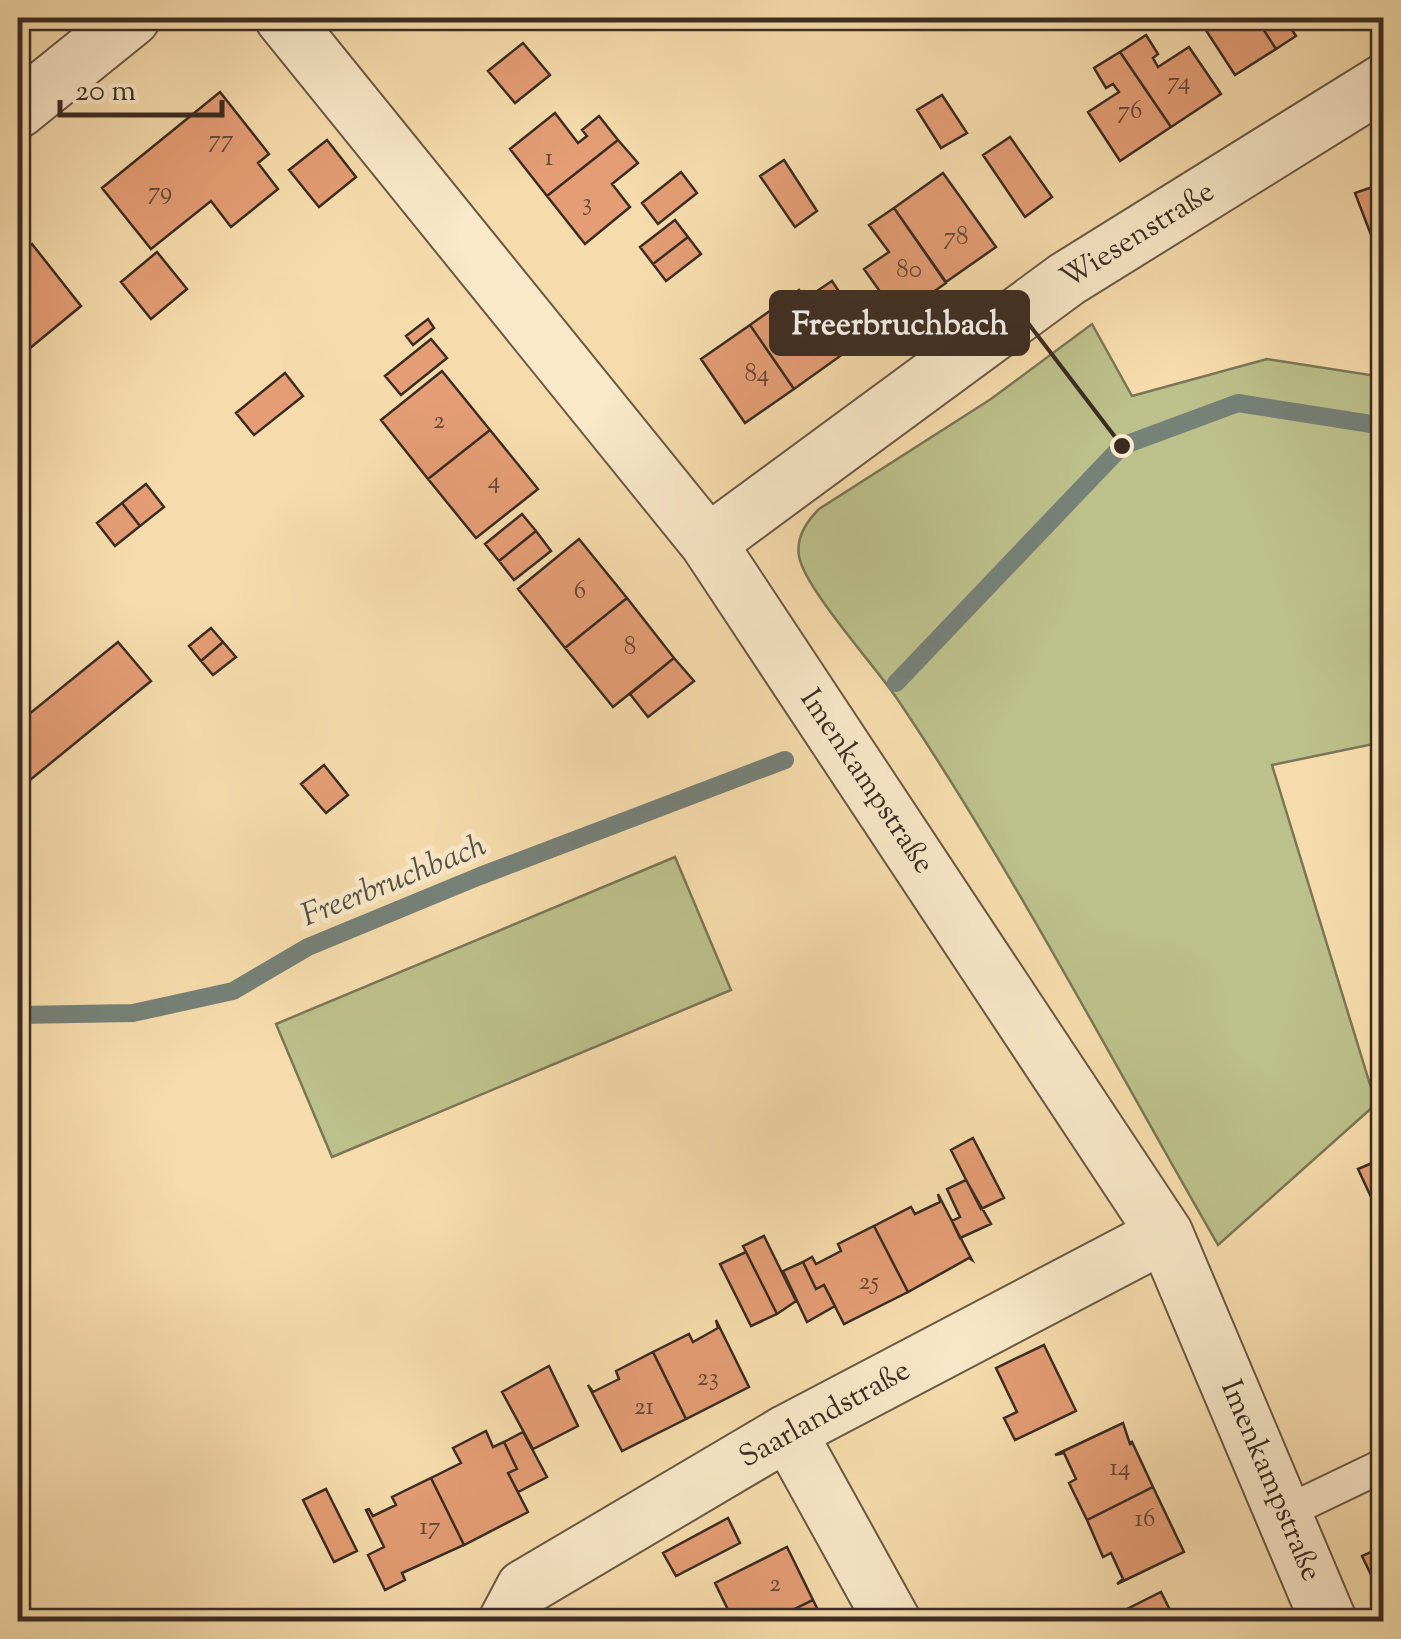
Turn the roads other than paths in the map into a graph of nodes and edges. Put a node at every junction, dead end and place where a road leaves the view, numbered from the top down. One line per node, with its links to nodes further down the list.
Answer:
1 (132, 18): 4 (street)
2 (283, 18): 5 (street, Imenkampstraße)
3 (1384, 82): 5 (street, Wiesenstraße)
4 (18, 110)
5 (708, 543): 6 (street, Imenkampstraße)
6 (1165, 1234): 7 (street, Saarlandstraße); 9 (street, Imenkampstraße)
7 (788, 1432): 10 (street, Saarlandstraße); 11 (street)
8 (1384, 1465): 9 (lane)
9 (1284, 1512): 12 (street, Imenkampstraße)
10 (506, 1622)
11 (893, 1622)
12 (1329, 1622)

